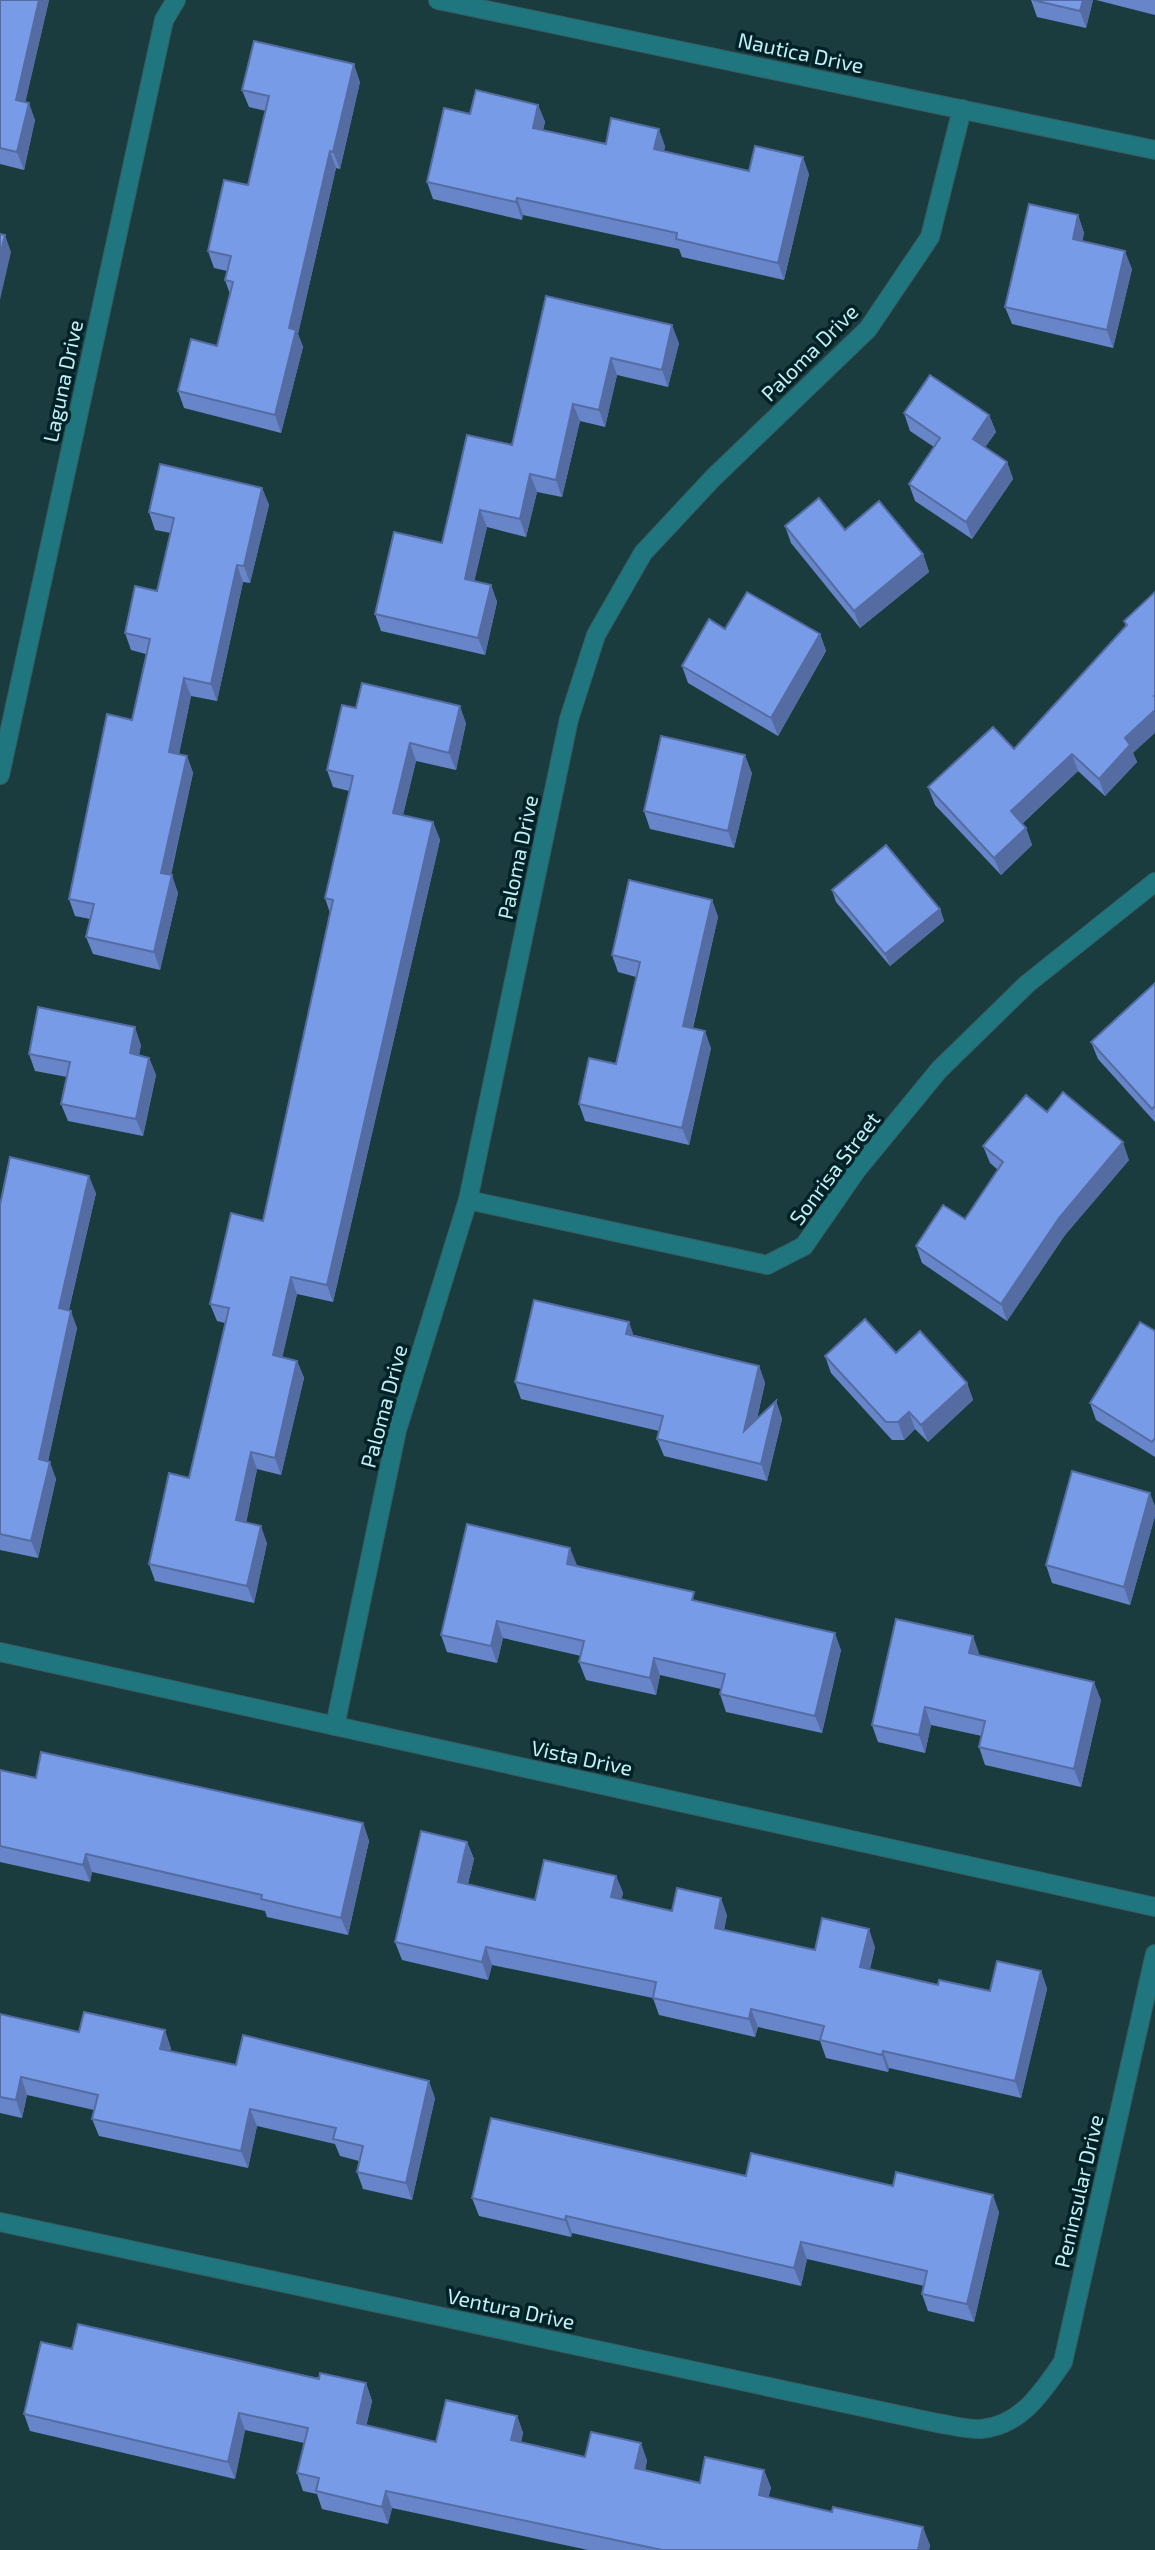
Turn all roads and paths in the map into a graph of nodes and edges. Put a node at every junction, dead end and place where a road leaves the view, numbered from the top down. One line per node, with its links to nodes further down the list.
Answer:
1 (176, 0): 5 (street, Laguna Drive)
2 (438, 0): 3 (street, Nautica Drive)
3 (962, 109): 4 (street, Nautica Drive); 7 (street, Paloma Drive)
4 (1155, 150)
5 (0, 775)
6 (1155, 882): 7 (street, Sonrisa Street)
7 (468, 1200): 9 (street, Paloma Drive)
8 (0, 1652): 9 (street, Vista Drive)
9 (334, 1726): 10 (street, Vista Drive)
10 (1155, 1907)
11 (1155, 1954): 13 (street, Peninsular Drive)
12 (0, 2222): 13 (street, Ventura Drive)
13 (1012, 2420)

